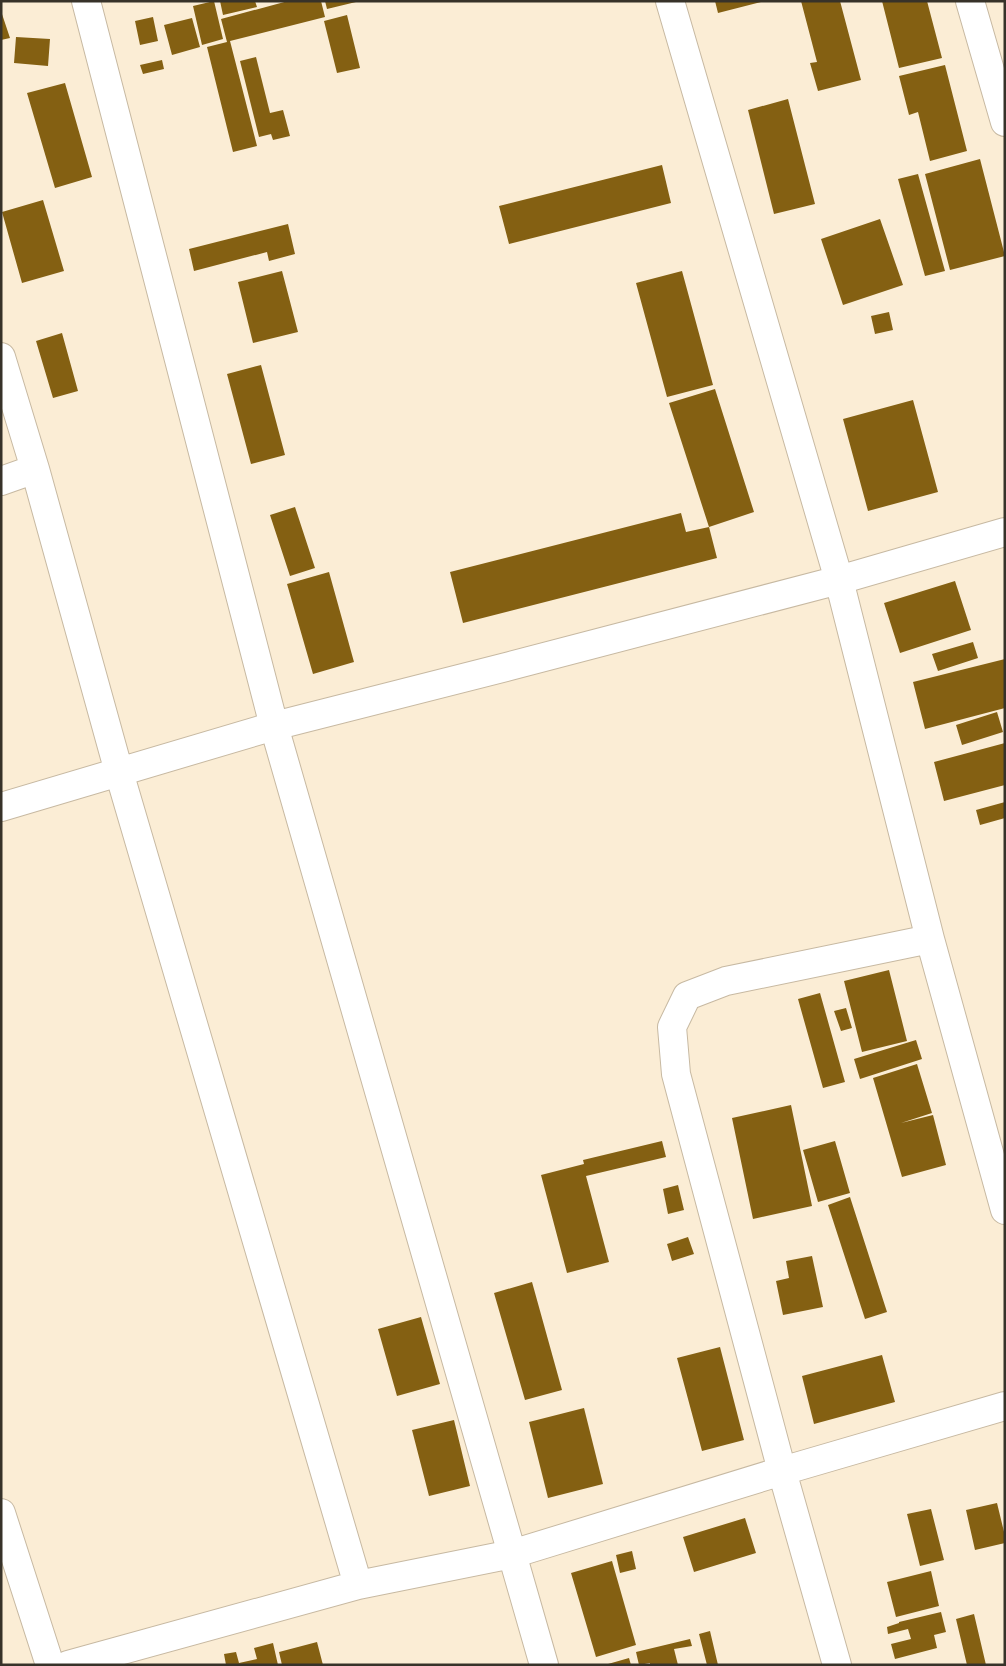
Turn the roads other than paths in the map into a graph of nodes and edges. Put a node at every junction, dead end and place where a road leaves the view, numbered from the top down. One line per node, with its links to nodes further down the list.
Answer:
1 (86, 1): 10 (street)
2 (670, 1): 9 (street)
3 (970, 1): 4 (street)
4 (1005, 122)
5 (1, 357): 6 (street)
6 (35, 469): 7 (street); 11 (street)
7 (1, 481)
8 (1005, 532): 9 (street)
9 (839, 580): 10 (street); 13 (street)
10 (274, 726): 11 (street); 18 (street)
11 (119, 772): 12 (street); 19 (street)
12 (1, 807)
13 (930, 939): 14 (street); 16 (street)
14 (1005, 1210)
15 (1005, 1406): 16 (street)
16 (782, 1471): 18 (street); 23 (street)
17 (1, 1513): 20 (street)
18 (512, 1554): 19 (street); 22 (street)
19 (358, 1585): 21 (street)
20 (50, 1665)
21 (68, 1665)
22 (544, 1665)
23 (836, 1665)

